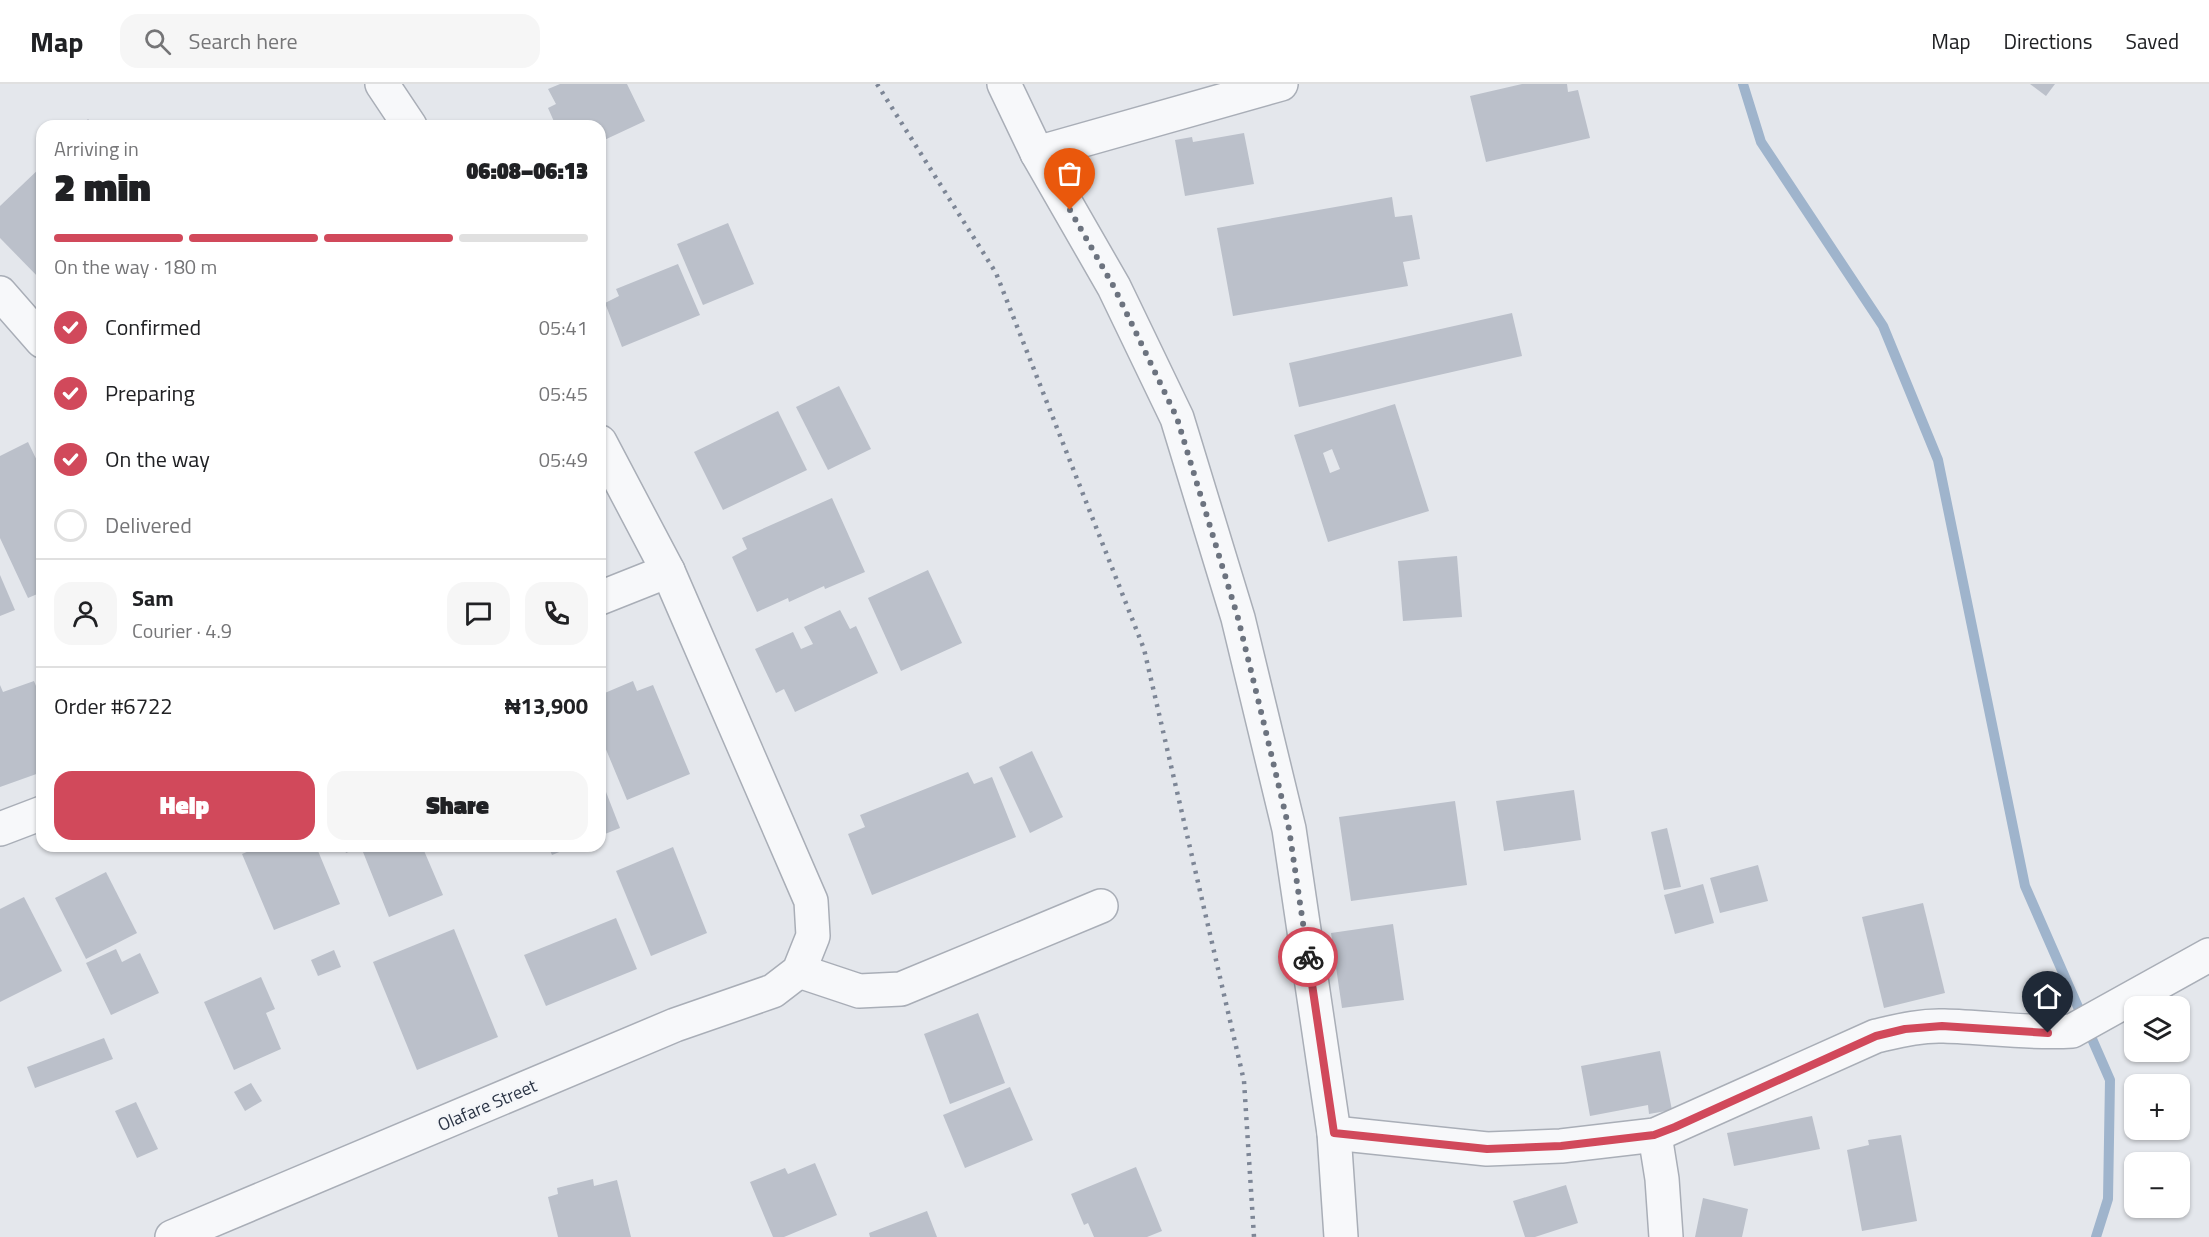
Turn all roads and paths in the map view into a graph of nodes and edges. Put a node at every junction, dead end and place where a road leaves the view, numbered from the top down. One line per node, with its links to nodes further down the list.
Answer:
1 (382, 84): 4 (street)
2 (1004, 84): 5 (street)
3 (1281, 84): 5 (street)
4 (406, 120)
5 (1037, 153): 16 (street)
6 (4, 306): 7 (street)
7 (36, 335)
8 (606, 453): 9 (street)
9 (668, 571): 10 (street); 15 (street)
10 (606, 596)
11 (36, 815): 12 (street)
12 (0, 829)
13 (1101, 906): 15 (street)
14 (2209, 956): 17 (street)
15 (799, 971): 18 (street, Olafare Street)
16 (1334, 1133): 17 (street); 19 (street)
17 (1654, 1135): 20 (street)
18 (172, 1237)
19 (1341, 1237)
20 (1666, 1237)

